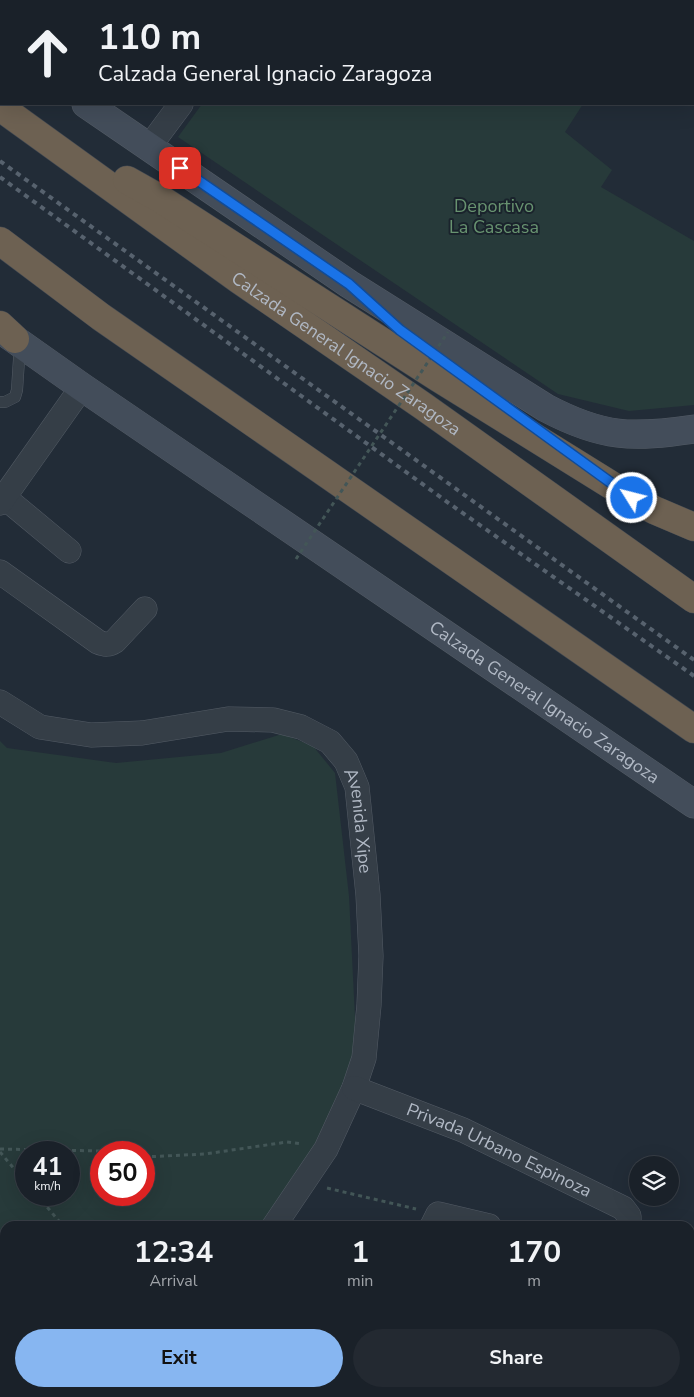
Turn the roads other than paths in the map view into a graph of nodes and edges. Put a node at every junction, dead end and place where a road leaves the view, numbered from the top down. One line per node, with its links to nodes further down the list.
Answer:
1 (87, 105): 4 (main road)
2 (180, 105): 4 (street)
3 (8, 113): 12 (highway); 16 (highway, Calzada General Ignacio Zaragoza)
4 (150, 147): 6 (main road)
5 (0, 241): 19 (highway)
6 (349, 284): 10 (main road); 12 (main road)
7 (9, 334): 8 (main road, Calzada General Ignacio Zaragoza); 9 (lane)
8 (82, 387): 11 (street); 20 (main road, Calzada General Ignacio Zaragoza)
9 (0, 402)
10 (694, 429)
11 (1, 498): 14 (street)
12 (632, 498): 13 (highway)
13 (694, 527)
14 (69, 551)
15 (0, 572): 17 (street)
16 (694, 599)
17 (145, 609)
18 (0, 702): 21 (street, Avenida Xipe)
19 (694, 728)
20 (694, 804)
21 (354, 1088): 22 (street, Avenida Xipe); 23 (street, Privada Urbano Espinoza)
22 (277, 1221)
23 (628, 1221)

